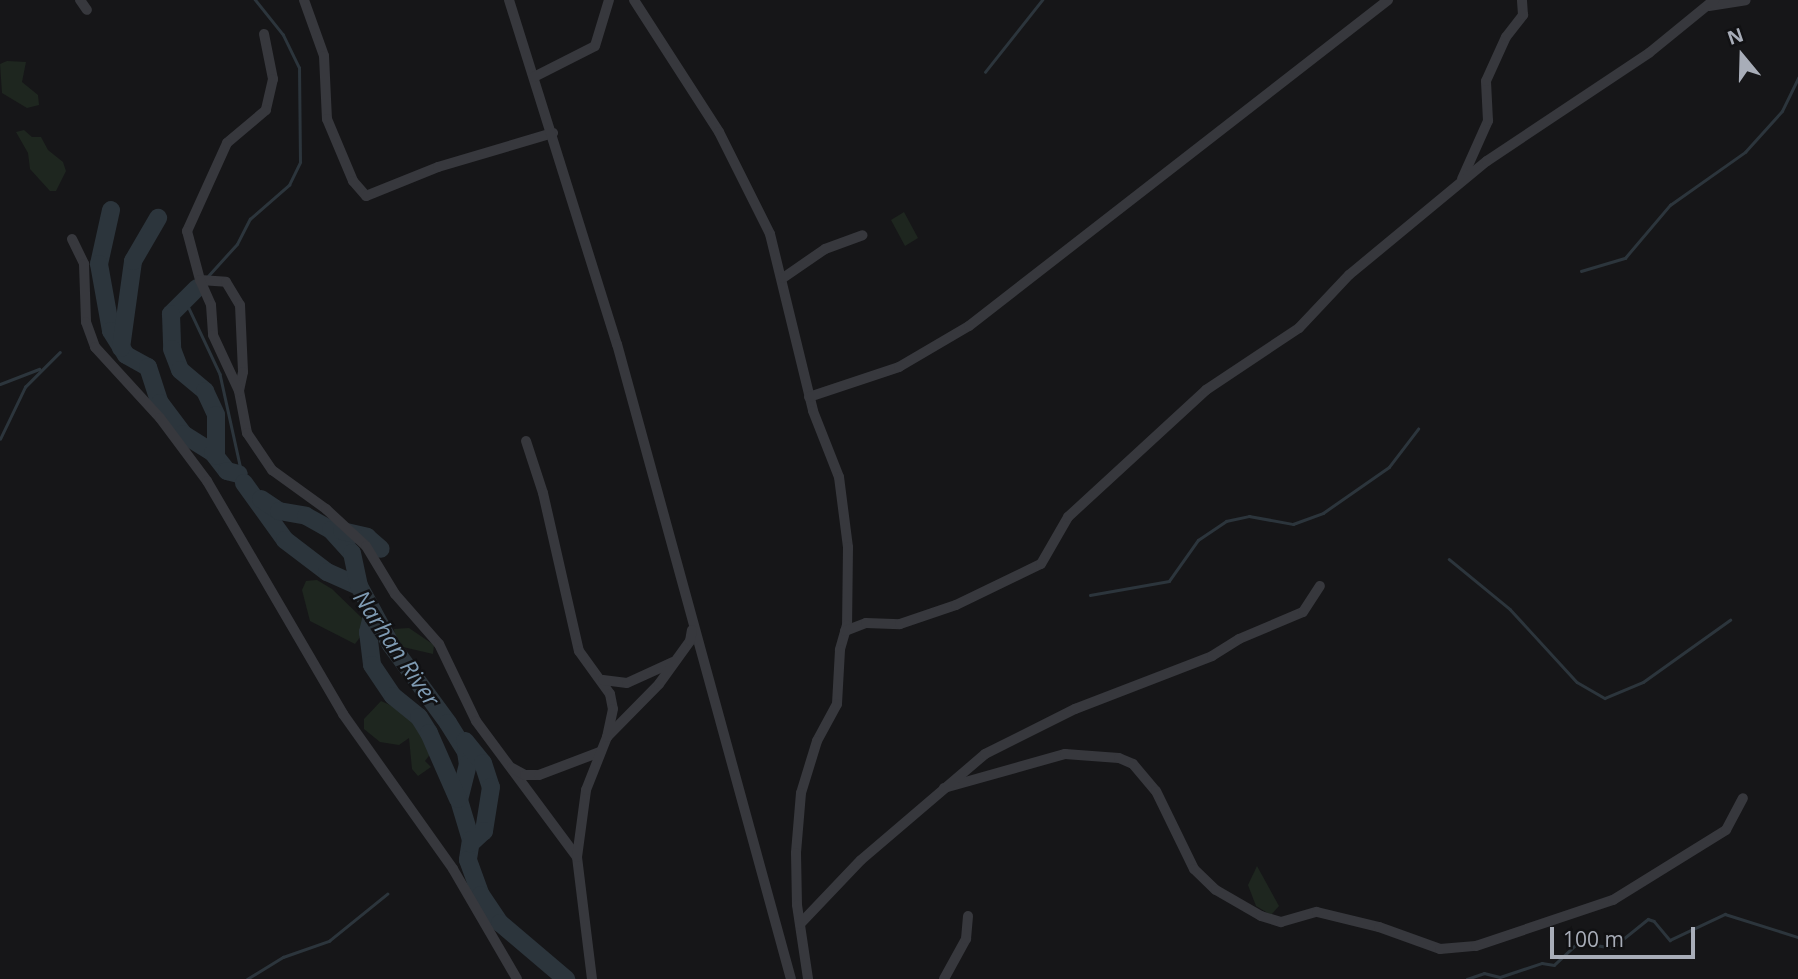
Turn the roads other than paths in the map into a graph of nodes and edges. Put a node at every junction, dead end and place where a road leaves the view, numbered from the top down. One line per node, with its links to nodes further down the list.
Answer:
1 (80, 0): 10 (street)
2 (304, 0): 13 (street)
3 (509, 0): 12 (street)
4 (610, 0): 12 (street)
5 (634, 0): 17 (street)
6 (1388, 0): 20 (street)
7 (1522, 0): 14 (street)
8 (1746, 0): 9 (street)
9 (1711, 4): 14 (street)
10 (87, 10)
11 (264, 34): 18 (street)
12 (534, 77): 13 (street)
13 (553, 133): 23 (street)
14 (1461, 181): 24 (street)
15 (863, 235): 17 (street)
16 (72, 239): 35 (street)
17 (783, 278): 20 (street)
18 (200, 280): 19 (street); 19 (street)
19 (239, 391): 29 (street)
20 (809, 397): 24 (street)
21 (526, 441): 26 (street)
22 (1320, 586): 30 (street)
23 (692, 630): 25 (street); 37 (street)
24 (845, 631): 34 (street)
25 (679, 659): 26 (street); 27 (street)
26 (603, 680): 27 (street)
27 (607, 737): 28 (street)
28 (600, 752): 29 (street); 32 (street)
29 (509, 766): 32 (street)
30 (944, 789): 31 (street); 34 (street)
31 (1743, 798)
32 (578, 857): 36 (street)
33 (968, 916): 39 (street)
34 (800, 924): 38 (street)
35 (517, 979)
36 (592, 979)
37 (791, 979)
38 (808, 979)
39 (944, 979)

